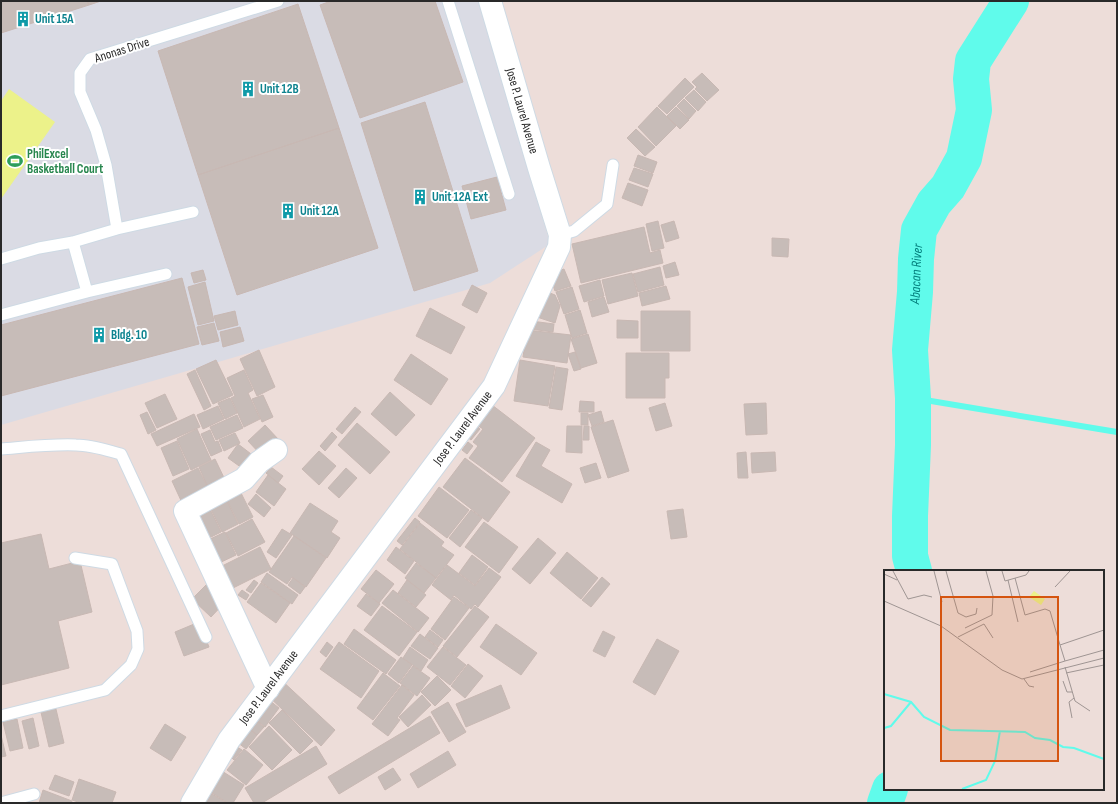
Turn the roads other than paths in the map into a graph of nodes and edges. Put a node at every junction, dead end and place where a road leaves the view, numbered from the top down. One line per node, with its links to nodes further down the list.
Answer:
1 (278, 1): 7 (lane, Anonas Drive)
2 (448, 1): 5 (lane)
3 (490, 1): 8 (street, Jose P. Laurel Avenue)
4 (613, 165): 8 (lane)
5 (509, 194)
6 (193, 212): 7 (lane)
7 (117, 229): 9 (lane)
8 (560, 235): 18 (street, Jose P. Laurel Avenue)
9 (73, 242): 10 (lane); 12 (lane)
10 (1, 259)
11 (166, 274): 12 (lane)
12 (87, 292): 13 (lane)
13 (1, 315)
14 (1, 449): 17 (lane)
15 (276, 450): 18 (street)
16 (75, 558): 19 (lane)
17 (206, 637)
18 (268, 689): 22 (street, Jose P. Laurel Avenue)
19 (1, 716)
20 (34, 794): 21 (lane)
21 (1, 802)
22 (192, 803)

